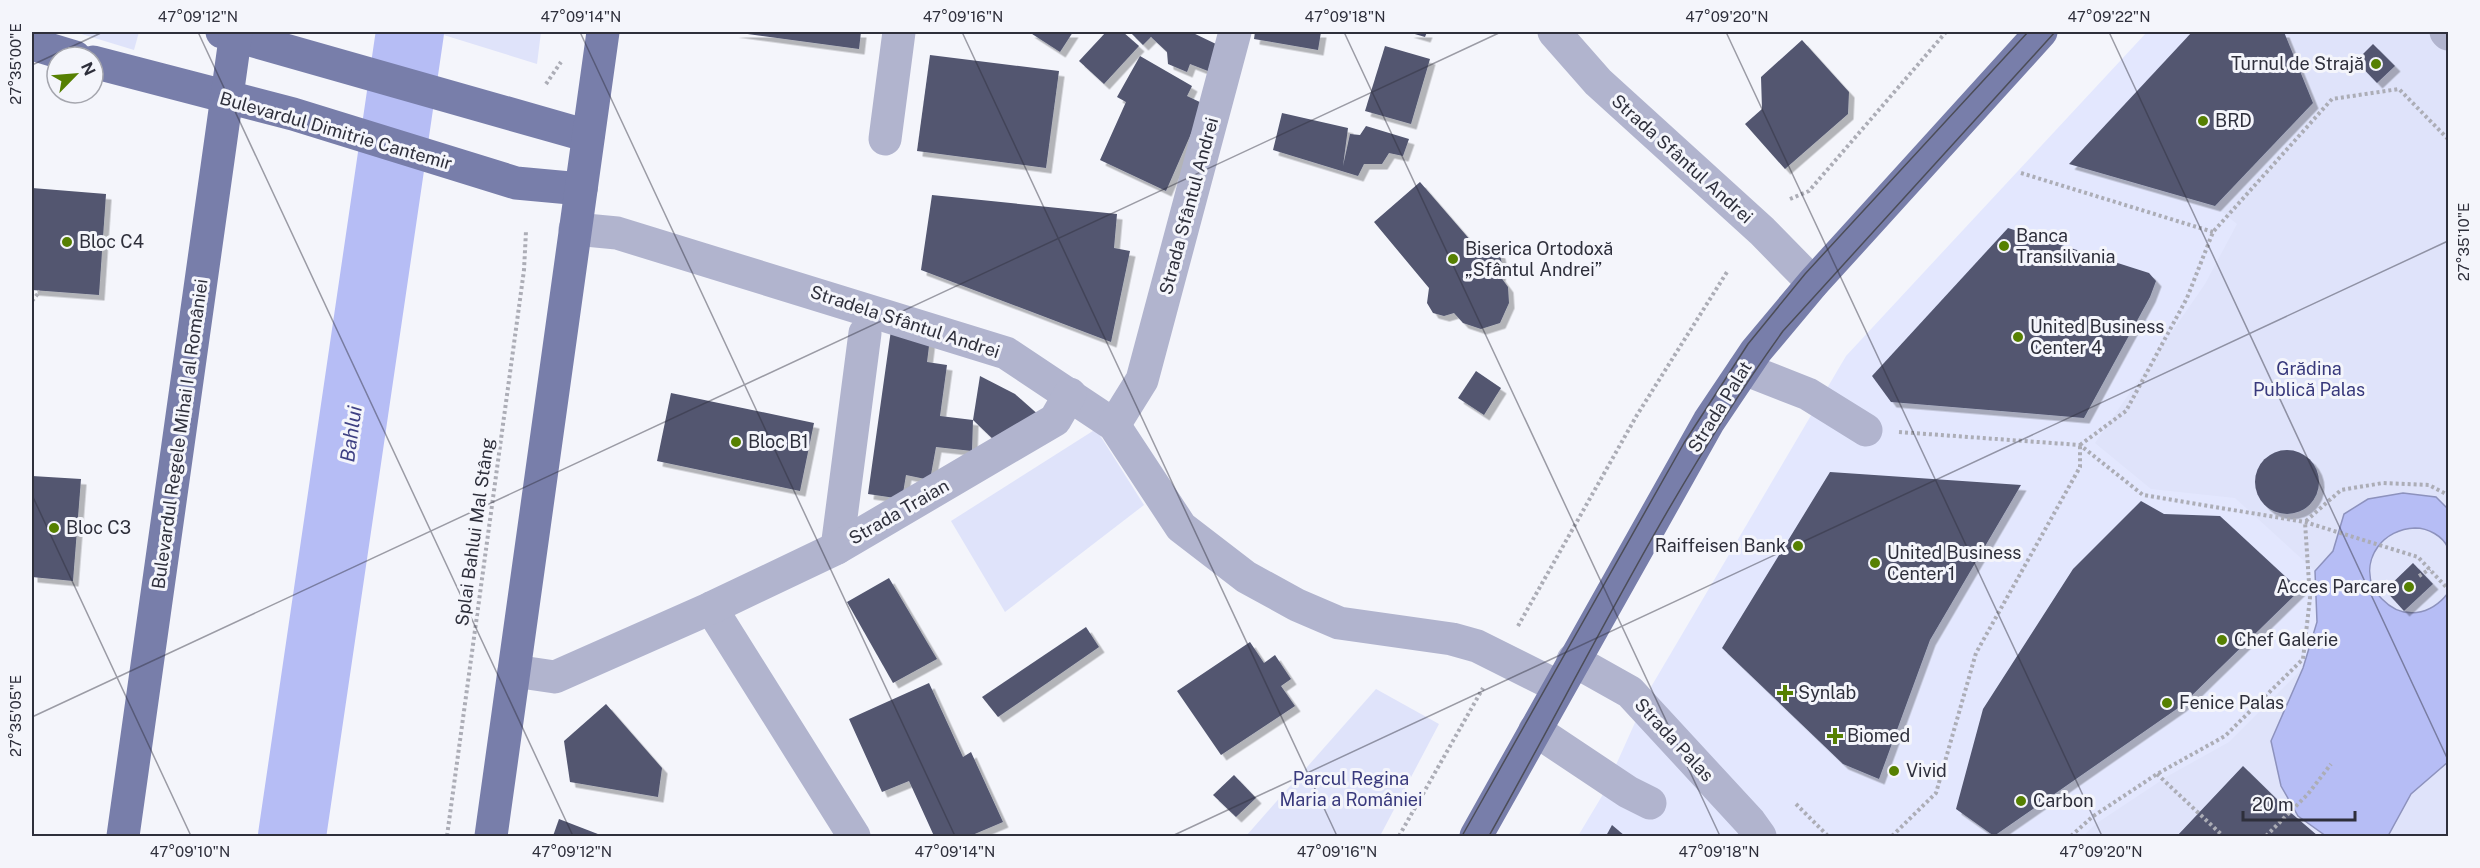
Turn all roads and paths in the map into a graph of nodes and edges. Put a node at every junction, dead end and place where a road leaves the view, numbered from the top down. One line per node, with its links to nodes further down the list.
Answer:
1 (603, 32): 10 (main road)
2 (899, 32): 11 (street)
3 (1234, 32): 28 (street, Strada Sfântul Andrei)
4 (1554, 32): 22 (street, Strada Sfântul Andrei)
5 (1946, 32): 15 (path)
6 (2041, 32): 22 (main road, Strada Palat)
7 (231, 33): 9 (main road, Bulevardul Regele Mihai I al României); 10 (main road)
8 (105, 65): 9 (main road, Bulevardul Dimitrie Cantemir)
9 (227, 99): 14 (main road, Bulevardul Dimitrie Cantemir); 47 (main road, Bulevardul Regele Mihai I al României)
10 (588, 136): 14 (main road)
11 (885, 139)
12 (2448, 139): 18 (path)
13 (2021, 173): 18 (path)
14 (581, 189): 16 (main road)
15 (1790, 199)
16 (575, 229): 27 (street, Stradela Sfântul Andrei); 39 (main road)
17 (526, 231): 48 (path, Splai Bahlui Mal Stâng)
18 (2213, 232): 30 (path)
19 (1728, 272): 38 (path)
20 (2448, 272): 21 (path)
21 (2448, 282)
22 (1813, 283): 26 (main road, Strada Palat)
23 (40, 291): 24 (path)
24 (32, 302)
25 (865, 333): 33 (street)
26 (1744, 369): 29 (street); 40 (main road, Strada Palat)
27 (1070, 394): 28 (street, Stradela Sfântul Andrei); 33 (street, Strada Traian)
28 (1114, 425): 40 (street, Stradela Sfântul Andrei)
29 (1866, 430): 30 (path)
30 (2080, 445): 32 (path); 55 (path)
31 (2448, 495): 32 (path)
32 (2305, 522): 34 (path); 44 (path)
33 (837, 548): 37 (street, Strada Traian)
34 (2430, 569): 35 (path); 36 (path)
35 (2419, 576)
36 (2448, 590)
37 (711, 608): 39 (street, Strada Traian); 50 (street)
38 (1518, 626)
39 (514, 671): 49 (main road)
40 (1566, 674): 42 (main road, Strada Palat); 53 (street, Strada Palas)
41 (1486, 681): 51 (path)
42 (1535, 730): 45 (street); 52 (main road, Strada Palat)
43 (2331, 764): 58 (path)
44 (2157, 774): 56 (path); 57 (path)
45 (1650, 803)
46 (1796, 804): 54 (path)
47 (123, 837)
48 (447, 837)
49 (491, 837)
50 (854, 837)
51 (1399, 837)
52 (1476, 837)
53 (1760, 837)
54 (1828, 837)
55 (1892, 837)
56 (2071, 837)
57 (2223, 837)
58 (2266, 837)

